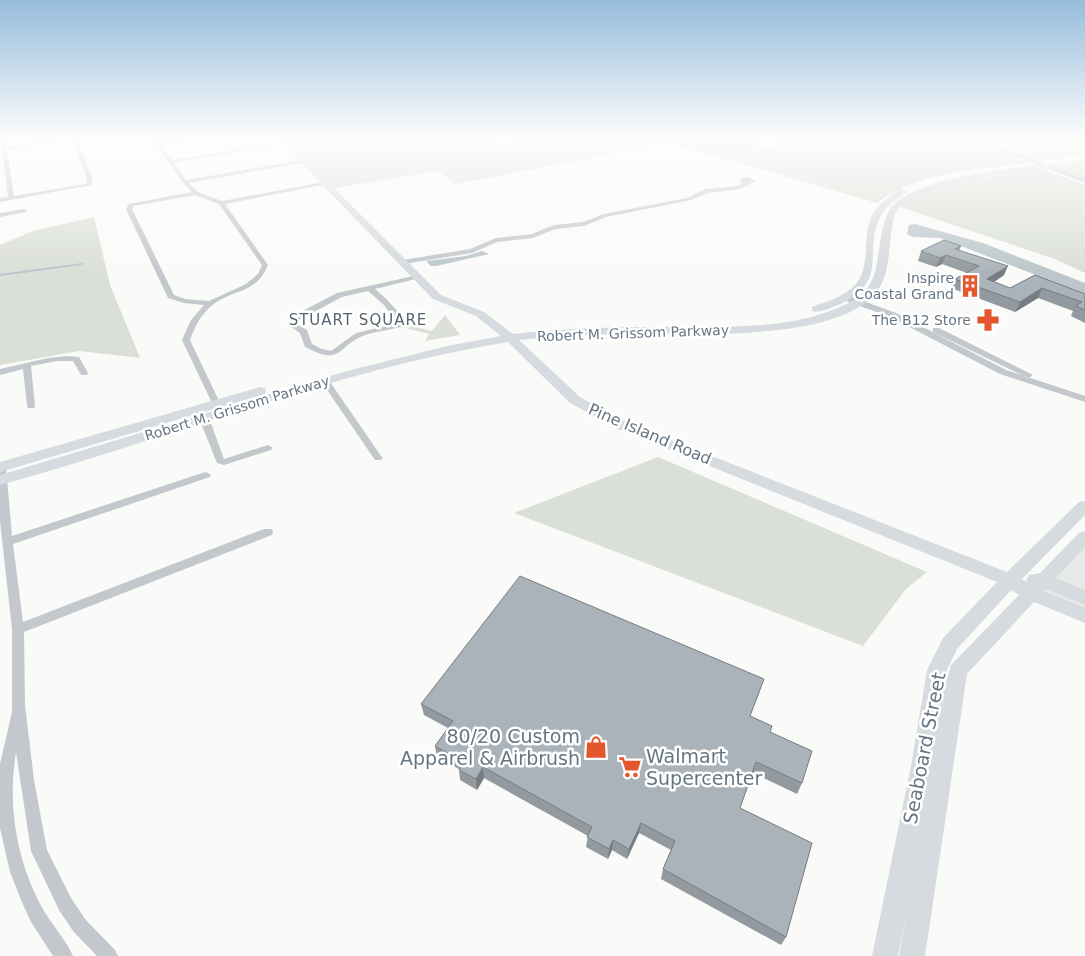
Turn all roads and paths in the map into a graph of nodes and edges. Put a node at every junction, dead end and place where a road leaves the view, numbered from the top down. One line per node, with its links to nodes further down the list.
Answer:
1 (324, 184): 15 (main road, Pine Island Road)
2 (9, 185): 10 (street)
3 (88, 185): 10 (street)
4 (188, 185): 9 (street)
5 (321, 185): 12 (street)
6 (746, 185): 15 (street)
7 (923, 185): 18 (main road, Robert M. Grissom Parkway)
8 (944, 185): 19 (main road, Robert M. Grissom Parkway)
9 (196, 193): 12 (street); 20 (street)
10 (11, 198): 11 (street)
11 (0, 200)
12 (221, 203): 20 (street)
13 (24, 211): 14 (street)
14 (0, 215)
15 (403, 262): 16 (main road, Pine Island Road)
16 (418, 277): 17 (street); 22 (main road, Pine Island Road)
17 (370, 289): 17 (street)
18 (847, 295): 19 (street); 22 (main road, Robert M. Grissom Parkway)
19 (860, 300): 21 (street); 22 (main road, Robert M. Grissom Parkway)
20 (210, 303): 30 (street)
21 (928, 330): 28 (street); 29 (street)
22 (506, 335): 23 (main road, Robert M. Grissom Parkway); 41 (main road, Pine Island Road)
23 (377, 362): 27 (main road, Robert M. Grissom Parkway); 30 (main road, Robert M. Grissom Parkway)
24 (27, 366): 25 (street); 26 (street); 31 (street)
25 (0, 372)
26 (84, 373)
27 (325, 381): 32 (main road, Robert M. Grissom Parkway); 34 (street)
28 (1085, 392)
29 (1085, 399)
30 (216, 403): 35 (main road, Robert M. Grissom Parkway)
31 (31, 406)
32 (204, 418): 33 (street); 35 (main road, Robert M. Grissom Parkway)
33 (268, 448)
34 (378, 458)
35 (1, 474): 40 (street)
36 (206, 475): 40 (street)
37 (1085, 506): 41 (main road, Seaboard Street)
38 (268, 532): 45 (street)
39 (1085, 537): 42 (main road, Seaboard Street)
40 (6, 542): 45 (street)
41 (1009, 580): 42 (main road, Pine Island Road); 49 (main road, Seaboard Street)
42 (1038, 587): 43 (main road, Pine Island Road); 44 (main road, Pine Island Road); 50 (main road, Seaboard Street)
43 (1085, 598)
44 (1085, 616)
45 (18, 629): 46 (street)
46 (18, 705): 47 (street); 48 (street)
47 (64, 956)
48 (110, 956)
49 (885, 956)
50 (912, 956)

